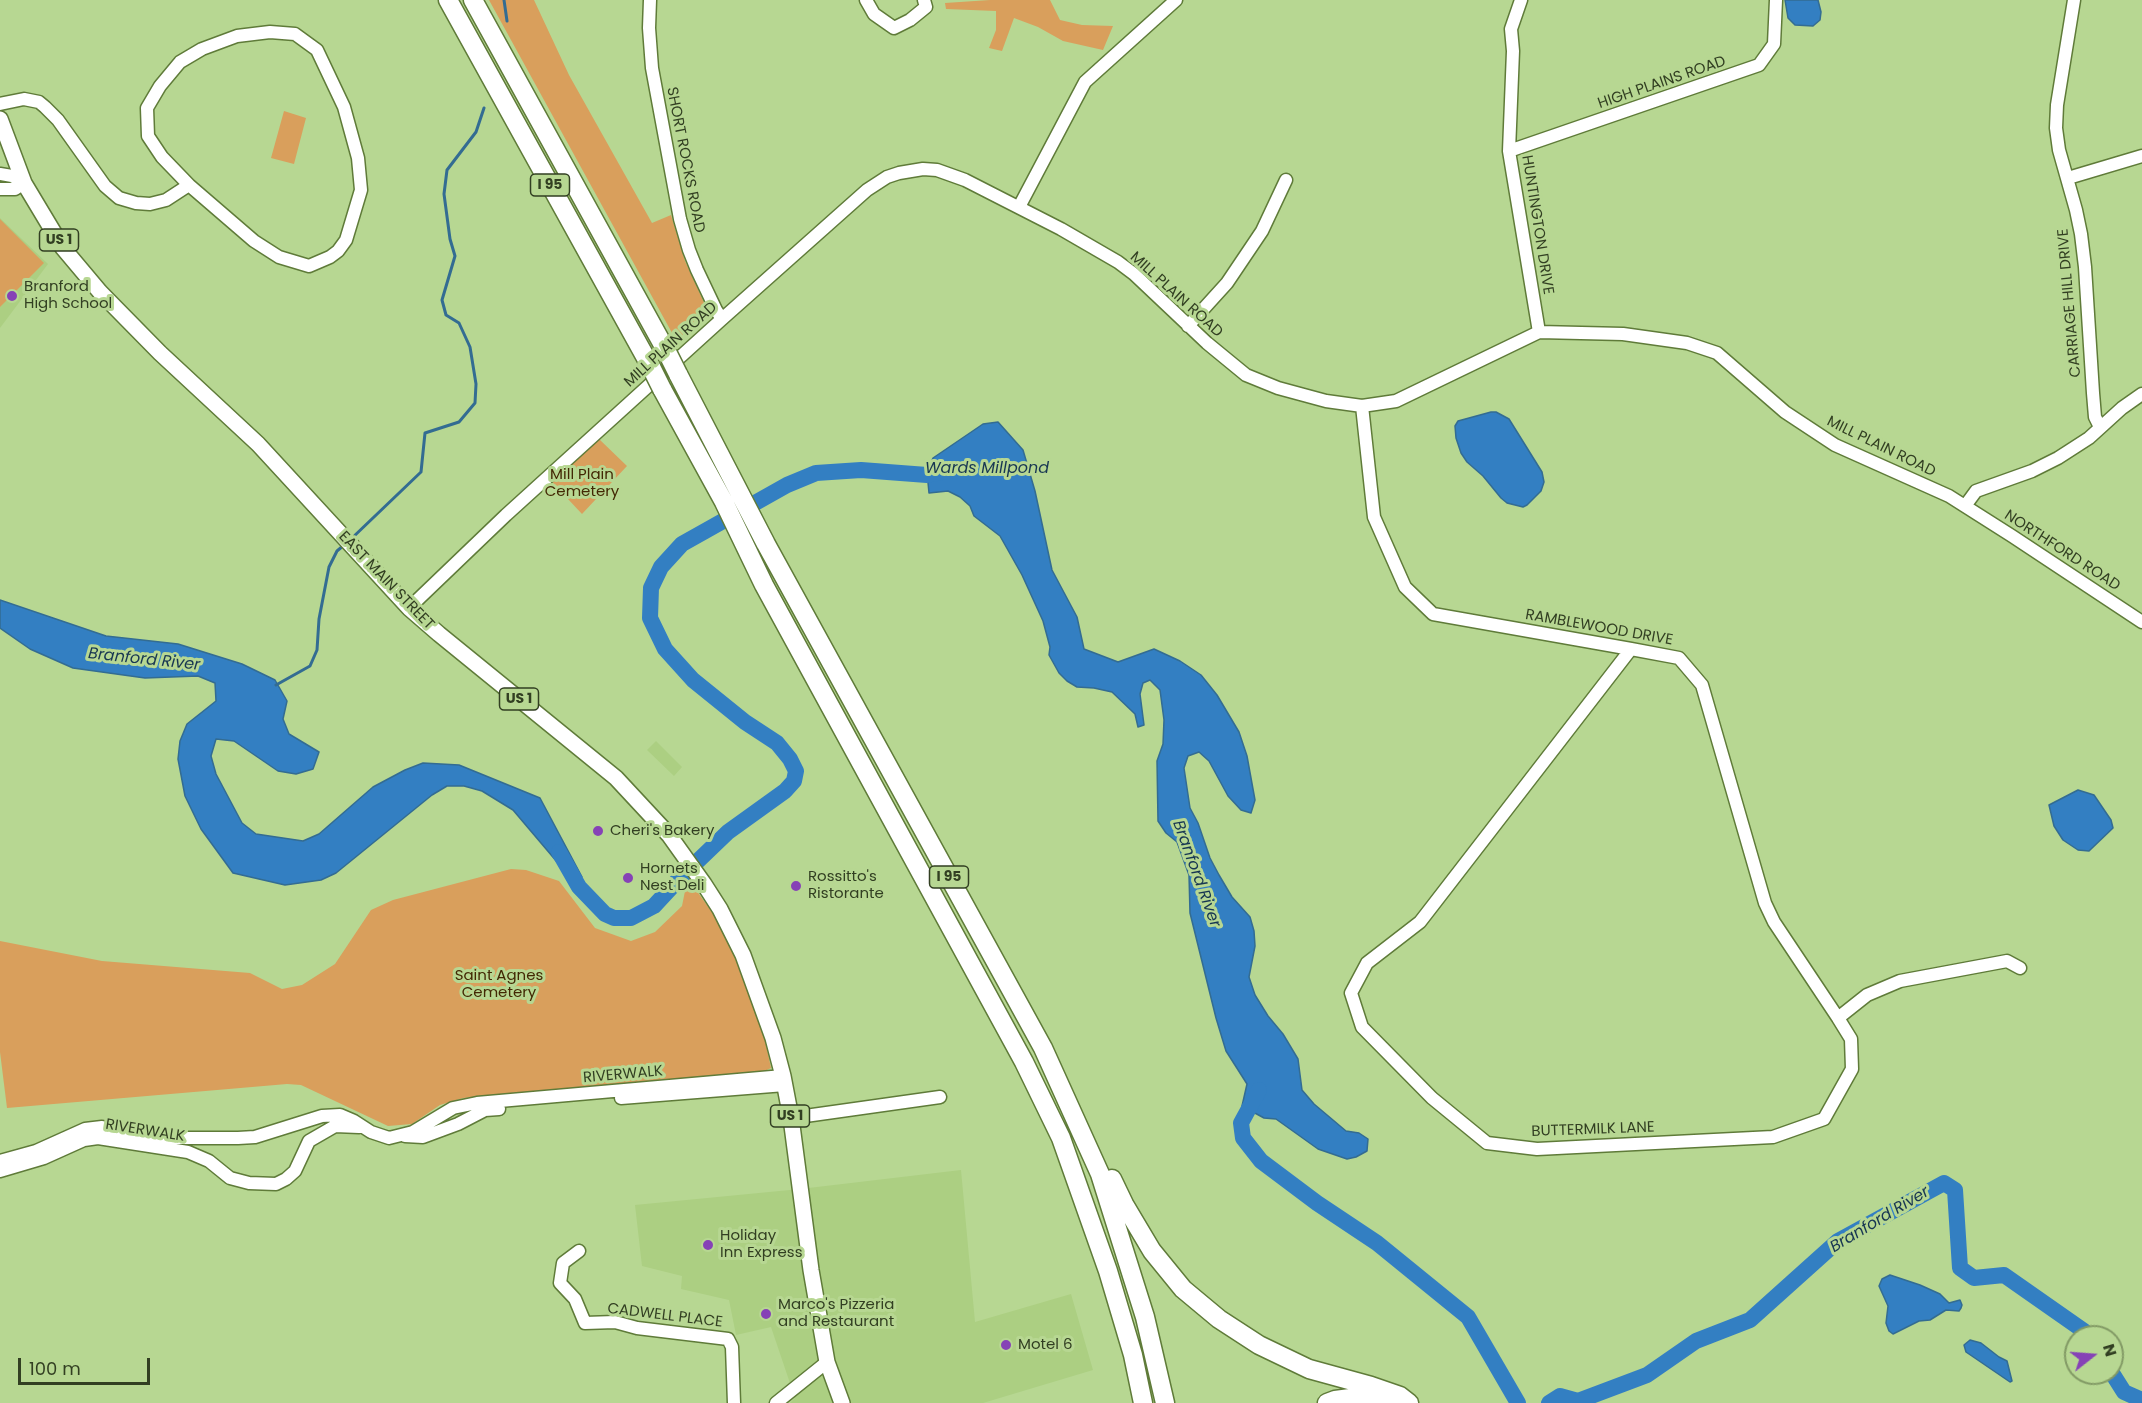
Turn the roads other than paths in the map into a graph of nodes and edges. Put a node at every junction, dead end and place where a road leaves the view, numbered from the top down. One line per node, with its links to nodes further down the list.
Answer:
1 (448, 0): 46 (highway, I 95, bridge)
2 (473, 0): 33 (highway, I 95, bridge)
3 (650, 0): 21 (street, SHORT ROCKS ROAD)
4 (924, 0): 9 (street)
5 (1176, 0): 20 (street)
6 (1521, 0): 12 (street, HUNTINGTON DRIVE)
7 (1776, 0): 12 (street, HIGH PLAINS ROAD)
8 (2074, 0): 15 (street, CARRIAGE HILL DRIVE)
9 (871, 2)
10 (0, 104): 18 (street)
11 (0, 119): 17 (main road, US 1)
12 (1509, 152): 23 (street, HUNTINGTON DRIVE)
13 (2142, 156): 15 (street)
14 (0, 174): 17 (street)
15 (2068, 178): 26 (street, CARRIAGE HILL DRIVE)
16 (1286, 180): 22 (street)
17 (24, 183): 19 (street); 28 (main road, EAST MAIN STREET / US 1)
18 (189, 185): 18 (street)
19 (0, 189)
20 (1019, 207): 21 (street, MILL PLAIN ROAD); 22 (street, MILL PLAIN ROAD)
21 (722, 319): 28 (street, MILL PLAIN ROAD)
22 (1188, 326): 25 (street, MILL PLAIN ROAD)
23 (1539, 332): 25 (street, MILL PLAIN ROAD); 27 (street, MILL PLAIN ROAD)
24 (2142, 393): 26 (street)
25 (1362, 406): 30 (street, RAMBLEWOOD DRIVE)
26 (2100, 427): 27 (street)
27 (1965, 506): 29 (street, NORTHFORD ROAD)
28 (409, 608): 35 (main road, EAST MAIN STREET / US 1)
29 (2142, 622)
30 (1631, 649): 32 (street, RAMBLEWOOD DRIVE); 34 (street, BUTTERMILK LANE)
31 (2020, 968): 32 (street)
32 (1838, 1018): 34 (street, RAMBLEWOOD DRIVE)
33 (1043, 1048): 47 (highway, I 95); 50 (highway)
34 (1852, 1069)
35 (784, 1080): 37 (main road, EAST MAIN STREET / US 1); 38 (street, RIVERWALK)
36 (940, 1097): 37 (street)
37 (791, 1118): 42 (main road, EAST MAIN STREET / US 1)
38 (364, 1128): 39 (street, RIVERWALK); 40 (street, RIVERWALK)
39 (0, 1161)
40 (0, 1171)
41 (579, 1251): 43 (street, CADWELL PLACE)
42 (827, 1362): 44 (street); 45 (main road, EAST MAIN STREET / US 1)
43 (734, 1403)
44 (776, 1403)
45 (842, 1403)
46 (1143, 1403)
47 (1166, 1403)
48 (1327, 1403): 49 (highway)
49 (1388, 1403)
50 (1409, 1403)

